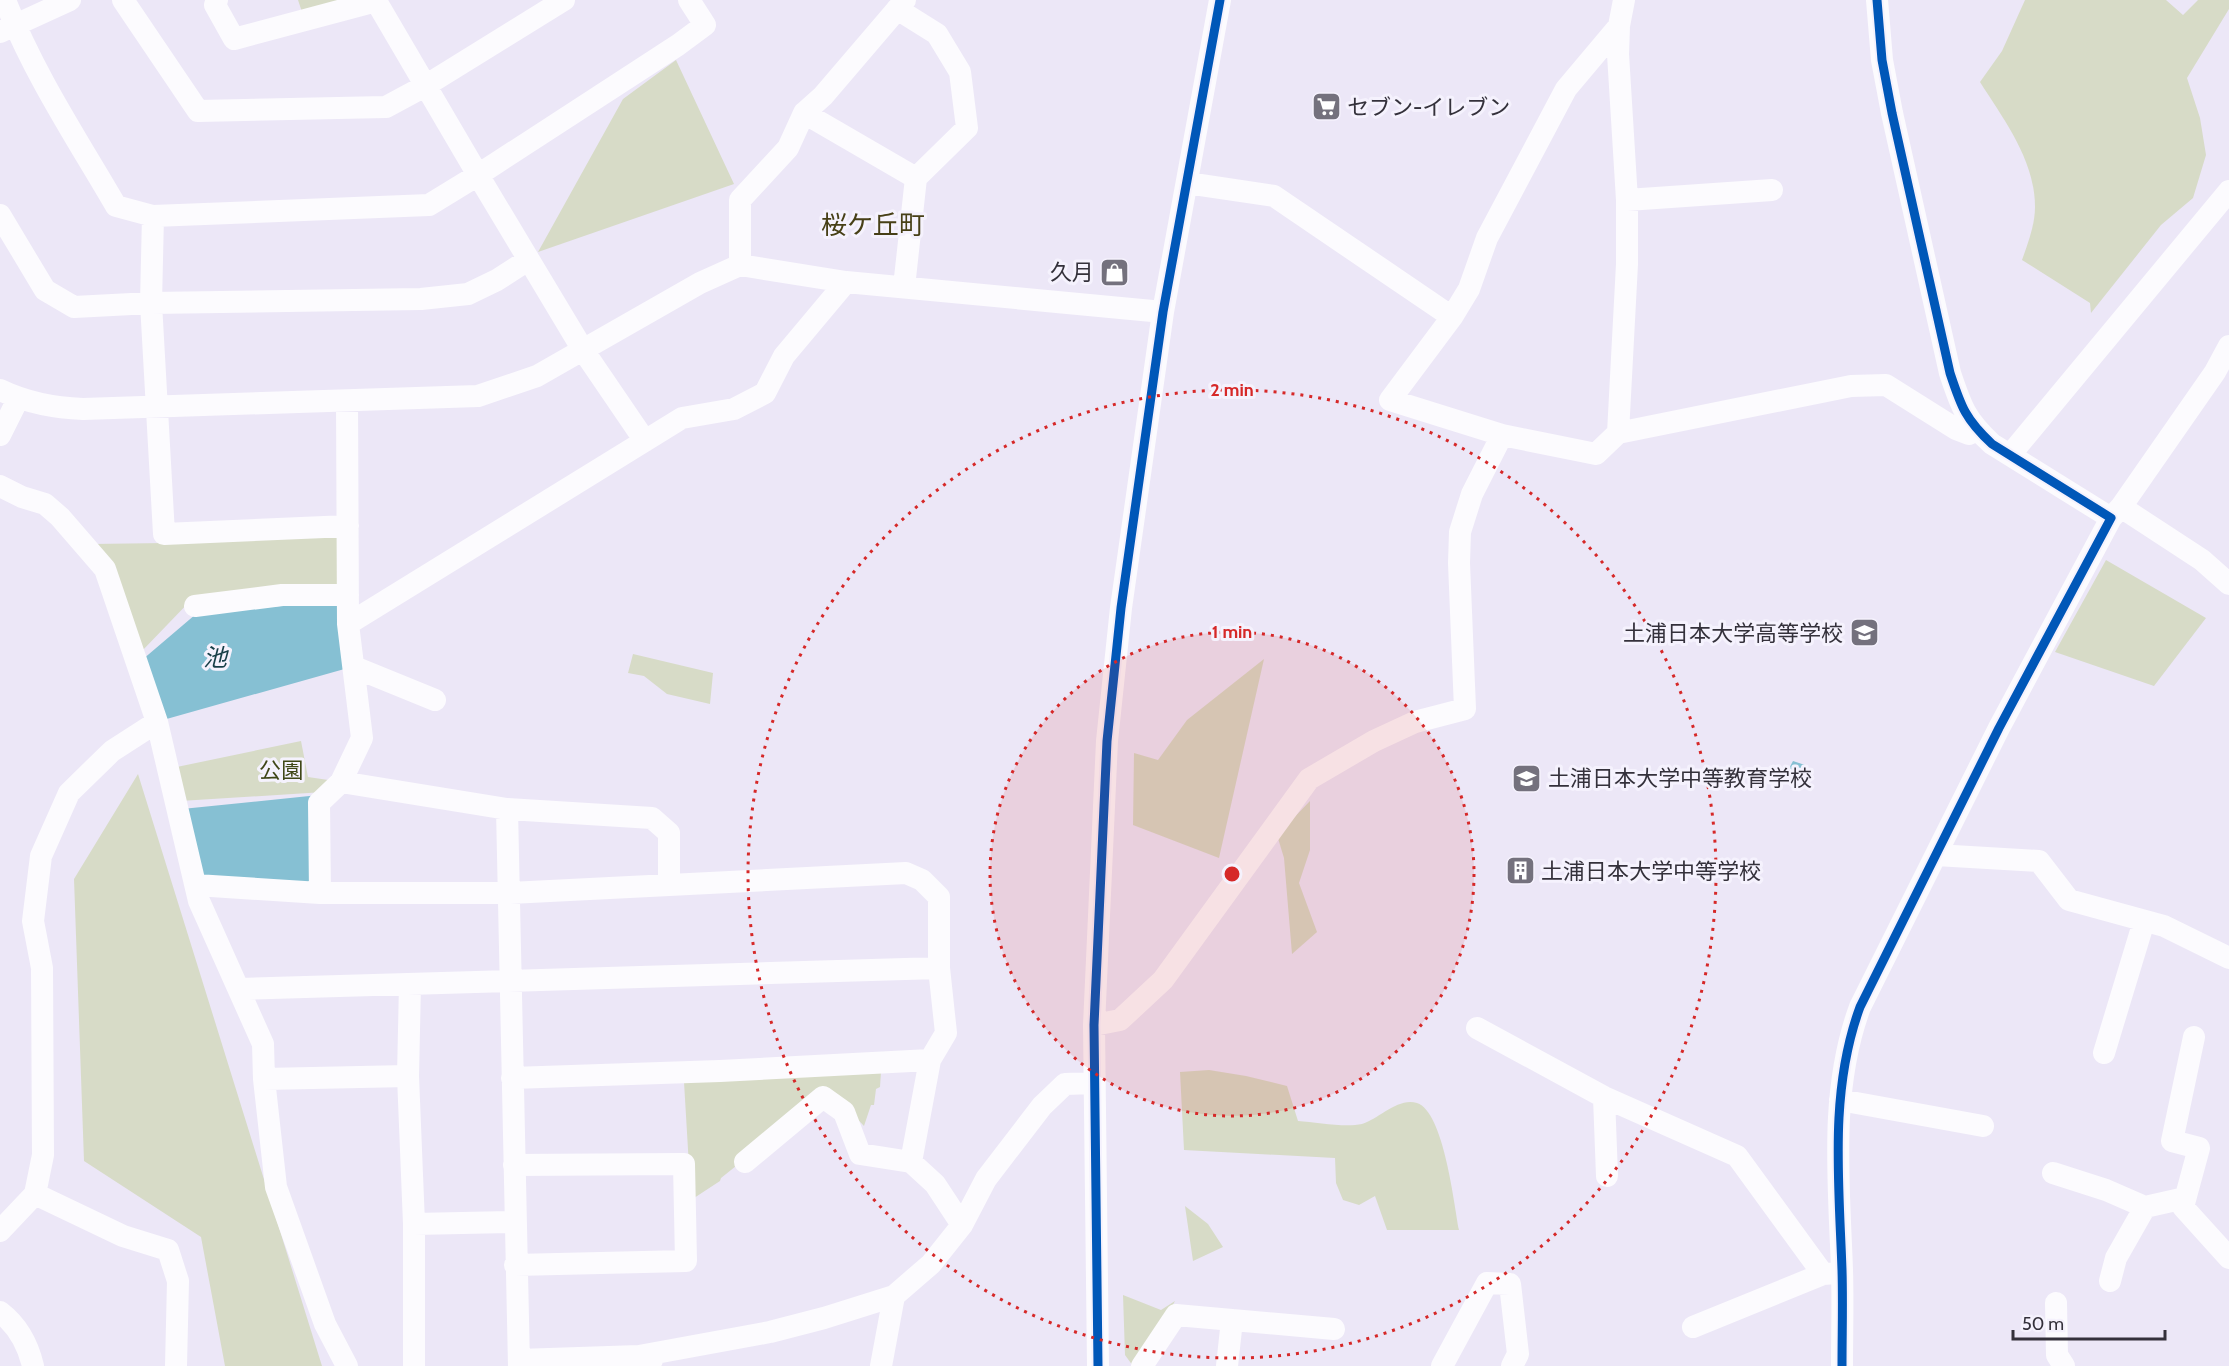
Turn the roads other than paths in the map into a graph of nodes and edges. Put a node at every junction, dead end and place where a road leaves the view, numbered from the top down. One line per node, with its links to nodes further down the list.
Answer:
1 (5, 0): 13 (street)
2 (70, 0): 13 (street)
3 (123, 0): 14 (street)
4 (218, 0): 5 (street)
5 (376, 0): 14 (street)
6 (564, 0): 14 (street)
7 (689, 0): 16 (street)
8 (1220, 0): 18 (street)
9 (1624, 0): 12 (street)
10 (1878, 0): 37 (street)
11 (901, 5): 15 (street); 17 (street)
12 (1619, 26): 21 (street); 30 (street)
13 (7, 29): 23 (street)
14 (425, 86): 16 (street)
15 (804, 113): 17 (street); 25 (street)
16 (478, 175): 23 (street); 24 (street)
17 (916, 178): 27 (street)
18 (1187, 183): 29 (street); 30 (street)
19 (1772, 190): 21 (street)
20 (2229, 191): 42 (street)
21 (1627, 200): 38 (street)
22 (0, 215): 28 (street)
23 (153, 216): 28 (street)
24 (528, 260): 28 (street); 32 (street)
25 (740, 265): 26 (street); 32 (street)
26 (846, 282): 27 (street); 41 (street)
27 (904, 287): 29 (street)
28 (152, 303): 36 (street)
29 (1163, 312): 66 (street)
30 (1452, 317): 40 (street)
31 (2229, 346): 33 (street)
32 (583, 350): 35 (street); 41 (street)
33 (2222, 378): 44 (street)
34 (9, 395): 36 (street); 39 (street)
35 (347, 401): 36 (street); 45 (street)
36 (156, 406): 45 (street)
37 (1977, 430): 38 (street); 42 (street)
38 (1618, 433): 40 (street)
39 (0, 435)
40 (1502, 435): 66 (street)
41 (645, 441): 49 (street)
42 (2010, 456): 44 (street)
43 (0, 486): 52 (street)
44 (2116, 513): 46 (street); 55 (street)
45 (348, 526): 47 (street)
46 (2229, 584)
47 (348, 595): 48 (street); 49 (street)
48 (195, 606)
49 (348, 624): 50 (street)
50 (354, 667): 51 (street); 53 (street)
51 (435, 700)
52 (157, 722): 56 (street); 83 (street)
53 (341, 782): 54 (street); 58 (street)
54 (507, 809): 57 (street); 59 (street)
55 (1936, 855): 60 (street); 76 (street)
56 (196, 885): 58 (street); 65 (street)
57 (669, 885): 59 (street); 62 (street)
58 (320, 893): 59 (street)
59 (510, 893): 63 (street)
60 (2144, 921): 61 (street); 69 (street)
61 (2229, 958)
62 (939, 968): 63 (street); 70 (street)
63 (510, 982): 64 (street); 72 (street)
64 (410, 984): 65 (street); 71 (street)
65 (240, 989): 73 (street)
66 (1094, 1025): 74 (street)
67 (1477, 1028): 75 (street)
68 (2194, 1037): 84 (street)
69 (2104, 1053)
70 (930, 1060): 72 (street); 79 (street)
71 (408, 1076): 73 (street); 87 (street)
72 (512, 1078): 80 (street)
73 (264, 1079): 104 (street)
74 (1094, 1083): 88 (street); 108 (street)
75 (1604, 1097): 82 (street); 92 (street)
76 (1840, 1100): 77 (street); 92 (street)
77 (1983, 1126)
78 (745, 1162): 79 (street)
79 (911, 1162): 88 (street)
80 (514, 1165): 86 (street); 91 (street)
81 (2053, 1173): 85 (street)
82 (1607, 1176)
83 (35, 1194): 89 (street); 103 (street)
84 (2185, 1198): 85 (street); 90 (street)
85 (2145, 1207): 93 (street)
86 (515, 1222): 87 (street); 91 (street)
87 (414, 1224): 105 (street)
88 (962, 1225): 94 (street)
89 (0, 1231)
90 (2229, 1258)
91 (515, 1265): 101 (street)
92 (1832, 1273): 98 (street); 113 (street)
93 (2110, 1281)
94 (894, 1296): 100 (street); 107 (street)
95 (2056, 1302): 114 (street)
96 (0, 1312): 102 (street)
97 (1232, 1320): 99 (street); 109 (street); 110 (street)
98 (1693, 1327)
99 (1334, 1329)
100 (639, 1361): 101 (street); 106 (street)
101 (519, 1363)
102 (33, 1366)
103 (176, 1366)
104 (347, 1366)
105 (414, 1366)
106 (668, 1366)
107 (880, 1366)
108 (1098, 1366)
109 (1142, 1366)
110 (1227, 1366)
111 (1442, 1366): 112 (street)
112 (1512, 1366)
113 (1842, 1366)
114 (2064, 1366)

